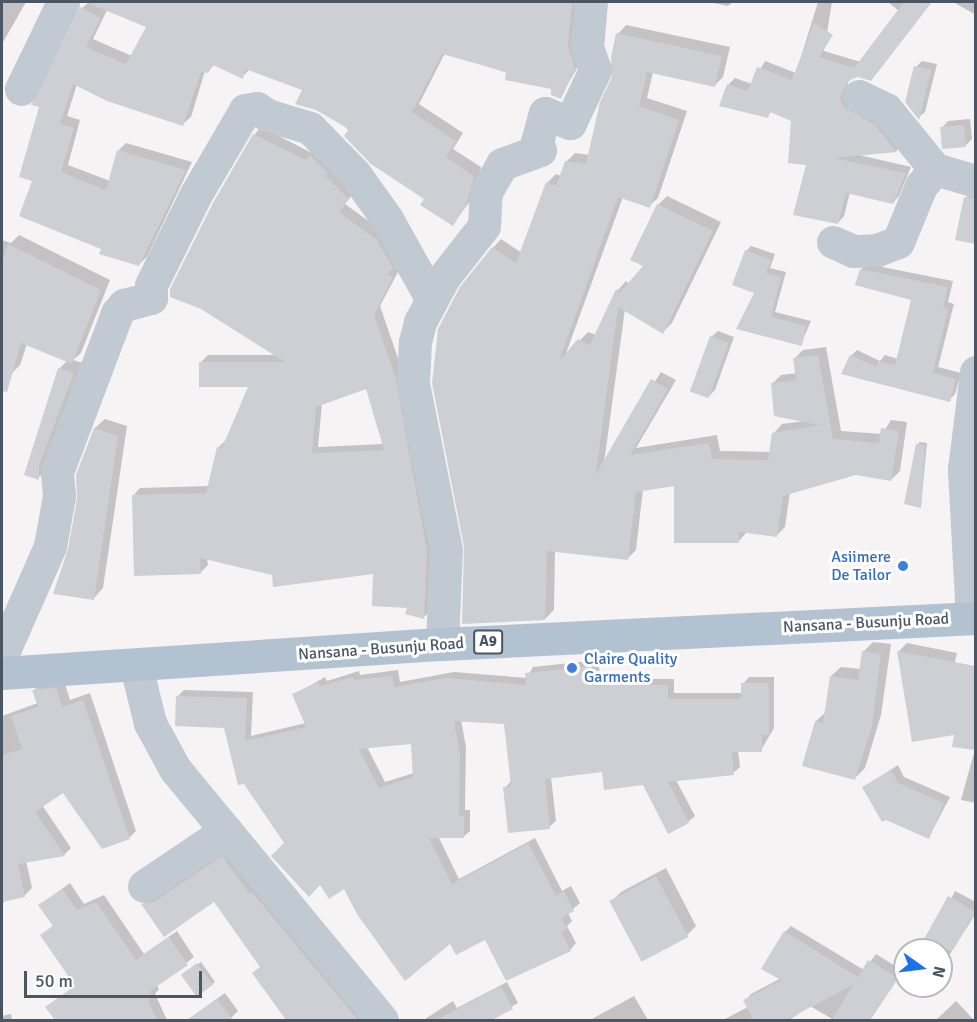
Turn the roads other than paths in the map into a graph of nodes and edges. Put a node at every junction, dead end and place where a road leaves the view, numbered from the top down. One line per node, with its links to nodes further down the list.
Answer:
1 (63, 2): 3 (street)
2 (591, 2): 8 (street)
3 (21, 89)
4 (859, 96): 5 (street)
5 (935, 169): 6 (street); 7 (street)
6 (975, 181)
7 (833, 242)
8 (431, 298): 11 (street); 12 (street)
9 (975, 372): 10 (street)
10 (974, 618): 11 (main road, Nansana - Busunju Road / A9)
11 (442, 644): 13 (main road, Nansana - Busunju Road / A9)
12 (2, 655)
13 (136, 666): 14 (main road, Nansana - Busunju Road / A9); 15 (street)
14 (2, 673)
15 (226, 831): 16 (street); 17 (street)
16 (144, 886)
17 (382, 1020)

